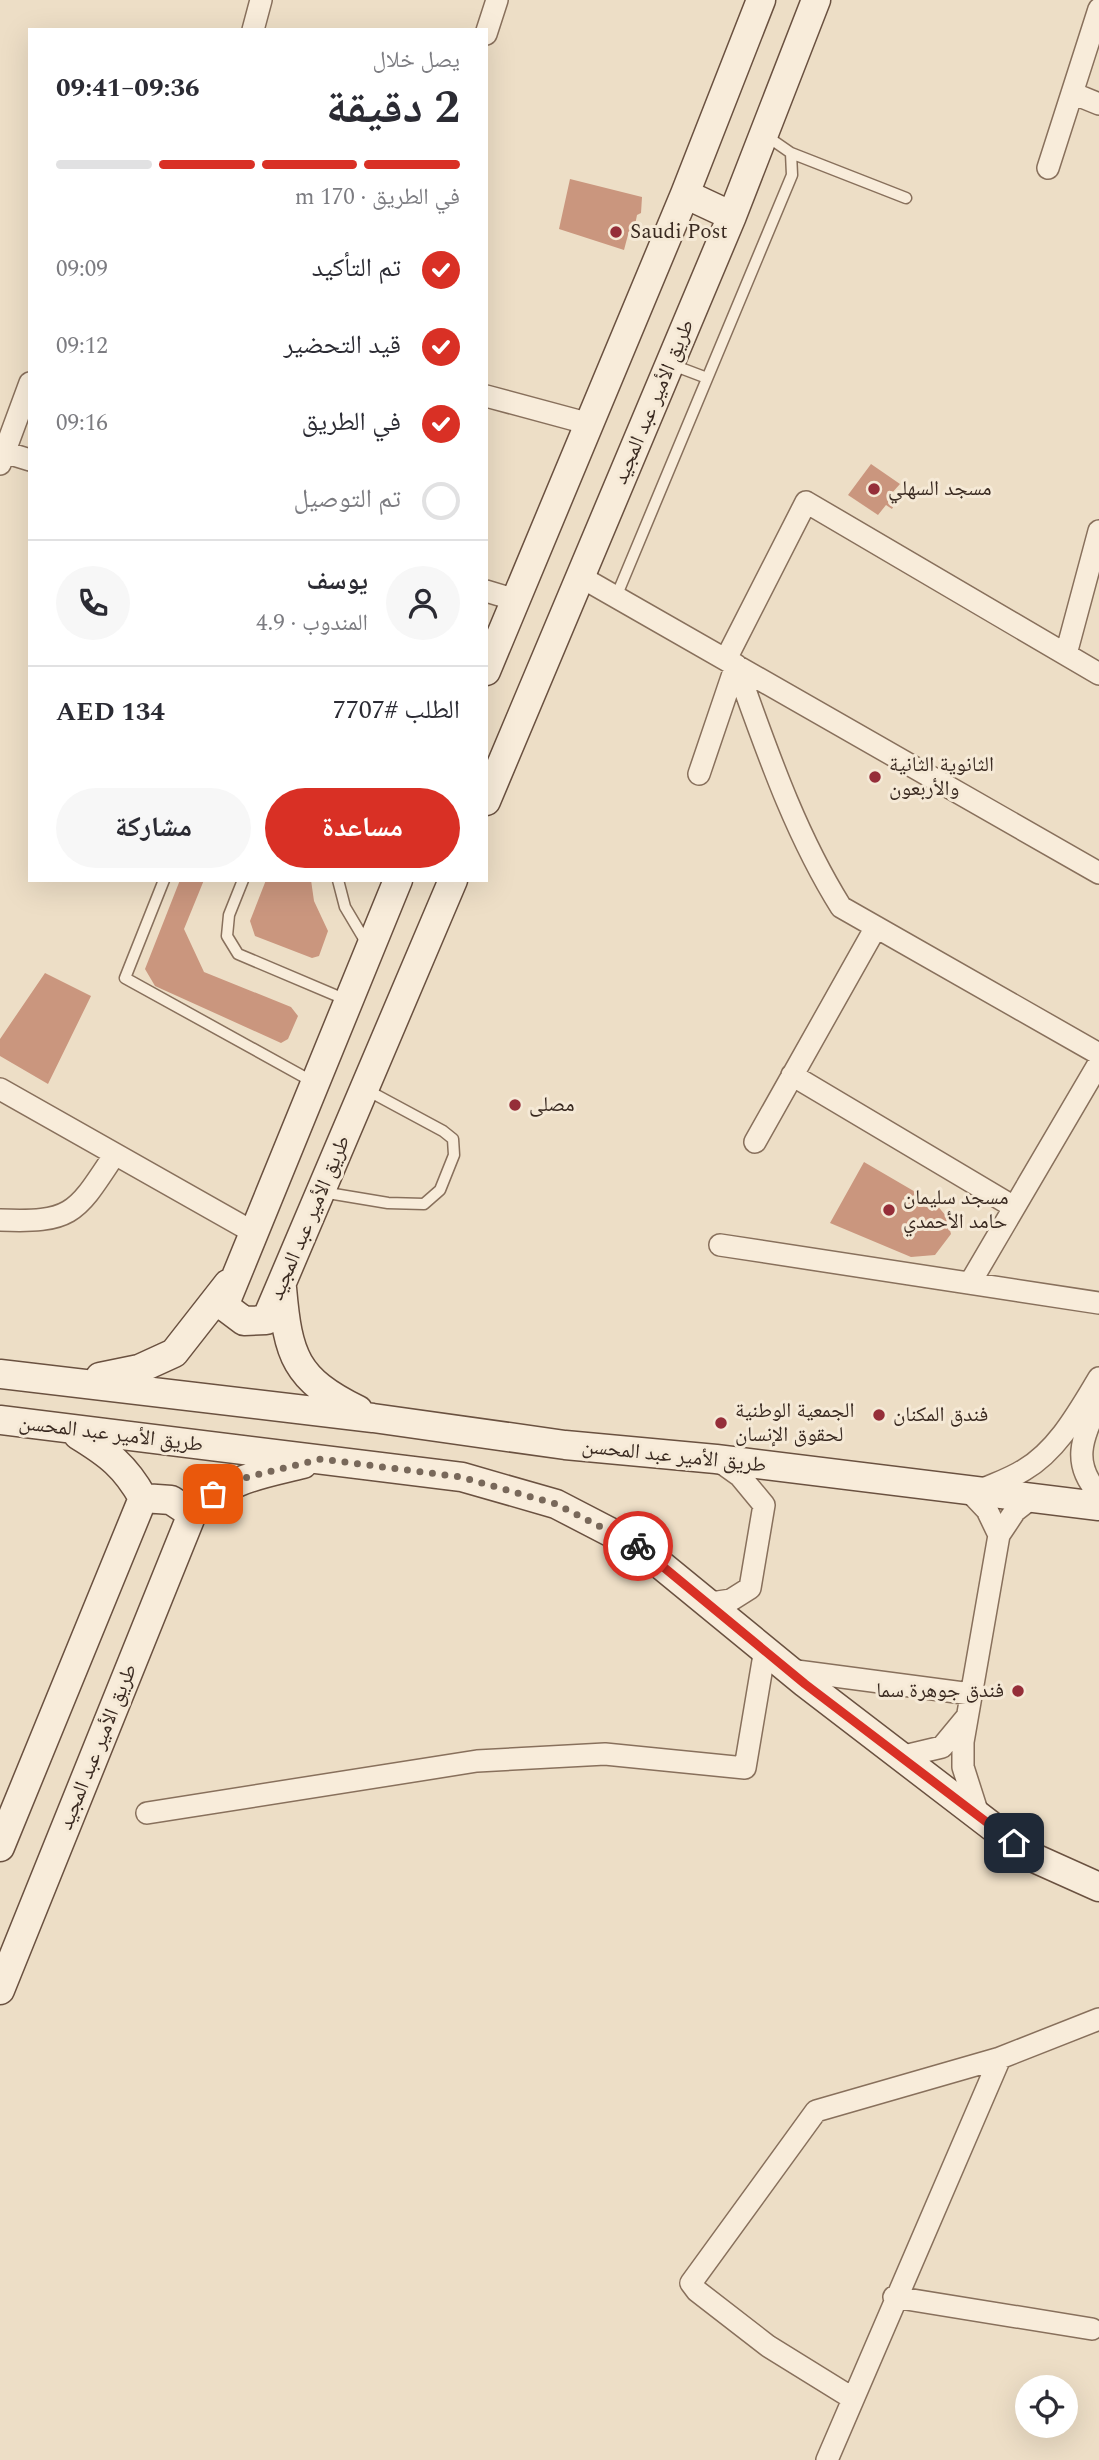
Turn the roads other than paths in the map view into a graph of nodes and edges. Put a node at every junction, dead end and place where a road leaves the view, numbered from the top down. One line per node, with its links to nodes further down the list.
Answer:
1 (261, 0): 6 (street)
2 (497, 0): 7 (street)
3 (761, 0): 13 (main road)
4 (816, 0): 10 (main road, طريق الأمير عبد المجيد)
5 (1099, 9): 8 (street)
6 (254, 28)
7 (488, 28)
8 (1072, 93): 9 (street); 12 (street)
9 (1099, 104)
10 (764, 134): 11 (lane); 15 (main road, طريق الأمير عبد المجيد)
11 (791, 153): 14 (lane); 17 (lane)
12 (1048, 168)
13 (685, 194): 15 (main road); 20 (main road)
14 (906, 198)
15 (732, 216): 16 (main road, طريق الأمير عبد المجيد)
16 (670, 363): 17 (lane); 24 (main road, طريق الأمير عبد المجيد)
17 (707, 378): 26 (lane)
18 (28, 388): 21 (street)
19 (488, 397): 20 (street)
20 (590, 424): 27 (main road)
21 (2, 458): 22 (street)
22 (28, 460)
23 (1099, 531): 28 (street)
24 (581, 577): 26 (street); 33 (main road, طريق الأمير عبد المجيد)
25 (488, 592): 27 (street)
26 (616, 597): 29 (street)
27 (516, 600): 30 (main road)
28 (1066, 654): 29 (street); 31 (street)
29 (731, 662): 32 (street); 34 (street); 40 (street)
30 (488, 666)
31 (1099, 674)
32 (699, 774)
33 (488, 796)
34 (1099, 873)
35 (163, 882): 46 (lane)
36 (242, 882): 42 (lane)
37 (339, 882): 41 (lane)
38 (397, 882): 41 (main road, طريق الأمير عبد المجيد)
39 (452, 882): 48 (main road, طريق الأمير عبد المجيد)
40 (876, 927): 43 (street); 45 (street)
41 (370, 950): 42 (main road, طريق الأمير عبد المجيد)
42 (349, 1001): 46 (main road, طريق الأمير عبد المجيد)
43 (1099, 1054)
44 (1099, 1063): 52 (street)
45 (792, 1075): 49 (street); 52 (street)
46 (315, 1083): 54 (main road, طريق الأمير عبد المجيد)
47 (0, 1089): 50 (street)
48 (365, 1089): 51 (main road, طريق الأمير عبد المجيد); 51 (lane)
49 (755, 1142)
50 (115, 1154): 53 (street); 54 (street)
51 (322, 1192): 58 (main road, طريق الأمير عبد المجيد)
52 (1014, 1207): 57 (street)
53 (0, 1220)
54 (253, 1232): 56 (main road, طريق الأمير عبد المجيد)
55 (720, 1245): 57 (street)
56 (239, 1267): 58 (main road, طريق الأمير عبد المجيد); 62 (main road)
57 (970, 1283): 59 (street)
58 (282, 1286): 64 (main road)
59 (1099, 1303)
60 (0, 1374): 62 (main road, طريق الأمير عبد المحسن)
61 (1099, 1378): 69 (street)
62 (74, 1382): 64 (main road, طريق الأمير عبد المحسن)
63 (1099, 1402): 70 (street)
64 (373, 1418): 68 (main road, طريق الأمير عبد المحسن)
65 (0, 1420): 66 (main road, طريق الأمير عبد المحسن)
66 (69, 1430): 67 (main road, طريق الأمير عبد المحسن); 72 (main road)
67 (321, 1459): 74 (main road); 76 (main road, طريق الأمير عبد المحسن)
68 (716, 1459): 69 (main road, طريق الأمير عبد المحسن); 76 (street)
69 (974, 1491): 71 (main road, طريق الأمير عبد المحسن); 75 (street)
70 (1099, 1494)
71 (1032, 1497): 73 (main road, طريق الأمير عبد المحسن); 75 (street)
72 (142, 1498): 74 (main road); 84 (main road)
73 (1099, 1506)
74 (192, 1514): 86 (main road, طريق الأمير عبد المجيد)
75 (999, 1535): 79 (street)
76 (711, 1603): 77 (main road, طريق الأمير عبد المحسن)
77 (765, 1649): 78 (main road, طريق الأمير عبد المحسن); 82 (street)
78 (789, 1670): 79 (street); 81 (main road, طريق الأمير عبد المحسن)
79 (971, 1694): 80 (street)
80 (967, 1716): 81 (street); 83 (street)
81 (901, 1756): 83 (main road, طريق الأمير عبد المحسن)
82 (147, 1813)
83 (978, 1814): 85 (main road, طريق الأمير عبد المحسن)
84 (0, 1847)
85 (1099, 1887)
86 (0, 1990)
87 (1099, 2020): 88 (street)
88 (1000, 2058): 89 (street); 91 (street)
89 (894, 2297): 90 (street); 91 (street)
90 (1092, 2329)
91 (852, 2398): 92 (street)
92 (827, 2460)

